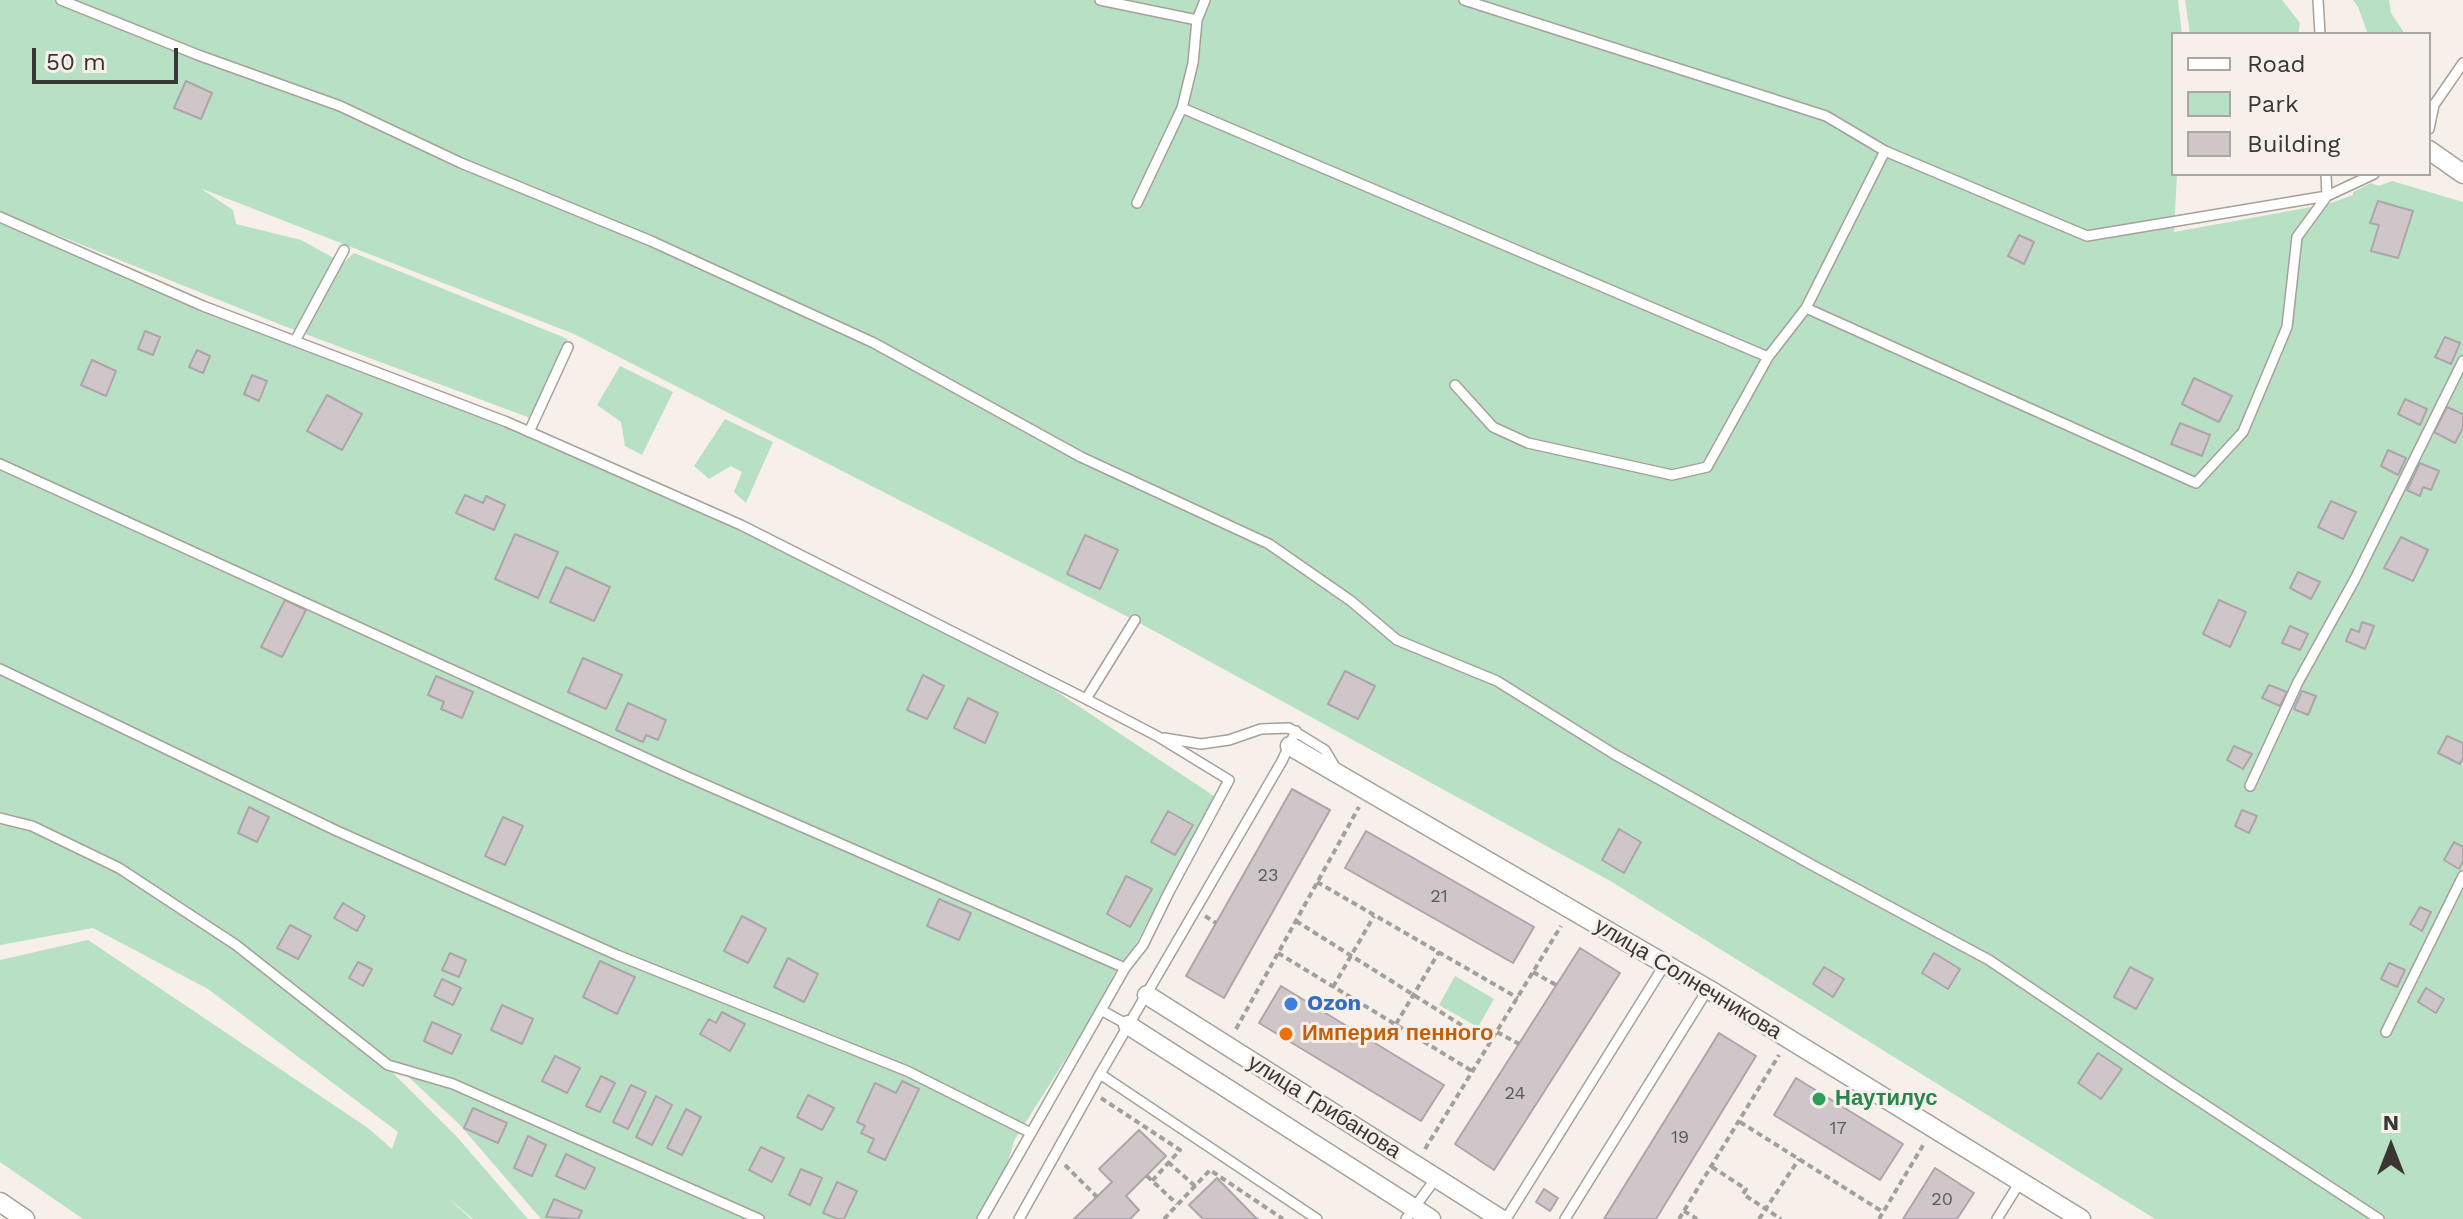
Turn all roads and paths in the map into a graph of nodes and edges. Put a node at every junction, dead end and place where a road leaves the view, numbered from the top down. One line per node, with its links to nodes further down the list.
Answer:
1 (61, 0): 102 (lane)
2 (1100, 0): 6 (lane)
3 (1205, 0): 6 (lane)
4 (1464, 0): 11 (lane)
5 (2318, 0): 7 (lane)
6 (1197, 20): 9 (lane)
7 (2320, 32)
8 (2463, 63): 10 (lane)
9 (1182, 108): 17 (lane); 23 (lane)
10 (2431, 119)
11 (1885, 151): 16 (lane); 20 (lane)
12 (2431, 151): 13 (street)
13 (2463, 174)
14 (2326, 176): 16 (lane)
15 (2370, 176): 16 (lane)
16 (2327, 196): 20 (lane)
17 (1137, 203)
18 (0, 217): 21 (lane)
19 (344, 250): 21 (lane)
20 (1806, 308): 23 (lane)
21 (295, 341): 26 (lane)
22 (568, 347): 26 (lane)
23 (1768, 357): 25 (lane)
24 (2463, 361): 33 (lane)
25 (1455, 385)
26 (529, 432): 30 (lane)
27 (0, 464): 45 (lane)
28 (1135, 620): 30 (lane)
29 (0, 669): 67 (lane)
30 (1086, 699): 31 (lane)
31 (1157, 736): 32 (lane); 45 (lane)
32 (1293, 739): 44 (street, улица Солнечникова); 50 (lane)
33 (2250, 786)
34 (1359, 807): 37 (path)
35 (0, 818): 87 (lane)
36 (2463, 876): 58 (lane)
37 (1317, 882): 38 (path); 39 (path)
38 (1375, 915): 41 (path); 43 (path)
39 (1296, 921): 42 (path); 43 (path)
40 (1561, 926): 46 (path)
41 (1439, 952): 51 (path); 52 (path)
42 (1278, 953): 48 (path); 56 (path)
43 (1351, 956): 48 (path); 51 (path)
44 (1665, 964): 49 (street, улица Солнечникова); 93 (lane)
45 (1125, 968): 53 (lane)
46 (1533, 972): 47 (path); 52 (path)
47 (1556, 985)
48 (1333, 987): 54 (path)
49 (1708, 989): 66 (street, улица Солнечникова); 94 (lane)
50 (1147, 995): 55 (lane); 74 (street, улица Грибанова)
51 (1414, 995): 54 (path); 59 (path)
52 (1518, 998): 57 (path)
53 (1101, 1010): 55 (lane); 67 (lane)
54 (1396, 1024): 62 (path)
55 (1128, 1025): 63 (lane); 85 (street, улица Грибанова)
56 (1236, 1030)
57 (1497, 1032): 59 (path); 60 (path)
58 (2386, 1032)
59 (1490, 1043): 62 (path)
60 (1519, 1044)
61 (1779, 1055): 65 (path)
62 (1472, 1071): 68 (path)
63 (1100, 1074): 89 (lane); 92 (lane)
64 (1101, 1098): 70 (path)
65 (1740, 1122): 69 (path); 72 (path)
66 (1934, 1128): 76 (street, улица Солнечникова); 83 (path)
67 (1031, 1133): 88 (lane)
68 (1425, 1149)
69 (1799, 1159): 81 (path); 83 (path)
70 (1168, 1162): 75 (path); 77 (path)
71 (1063, 1163): 78 (path)
72 (1712, 1167): 81 (path); 82 (path)
73 (1147, 1176): 75 (path)
74 (1436, 1178): 85 (lane); 93 (street, улица Грибанова)
75 (1152, 1181): 80 (path)
76 (2020, 1182): 84 (street, улица Солнечникова); 100 (lane)
77 (1195, 1186): 80 (path); 91 (path)
78 (1097, 1197)
79 (0, 1202): 86 (street)
80 (1177, 1205): 90 (path)
81 (1766, 1209): 97 (path); 98 (path)
82 (1684, 1211): 95 (path); 96 (path)
83 (1883, 1212): 99 (path)
84 (2060, 1214): 101 (street, улица Солнечникова)
85 (1418, 1215)
86 (25, 1219)
87 (759, 1219)
88 (982, 1219)
89 (1019, 1219)
90 (1164, 1219)
91 (1283, 1219)
92 (1317, 1219)
93 (1503, 1219)
94 (1565, 1219)
95 (1679, 1219)
96 (1697, 1219)
97 (1759, 1219)
98 (1781, 1219)
99 (1879, 1219)
100 (1997, 1219)
101 (2081, 1219)
102 (2379, 1219)

